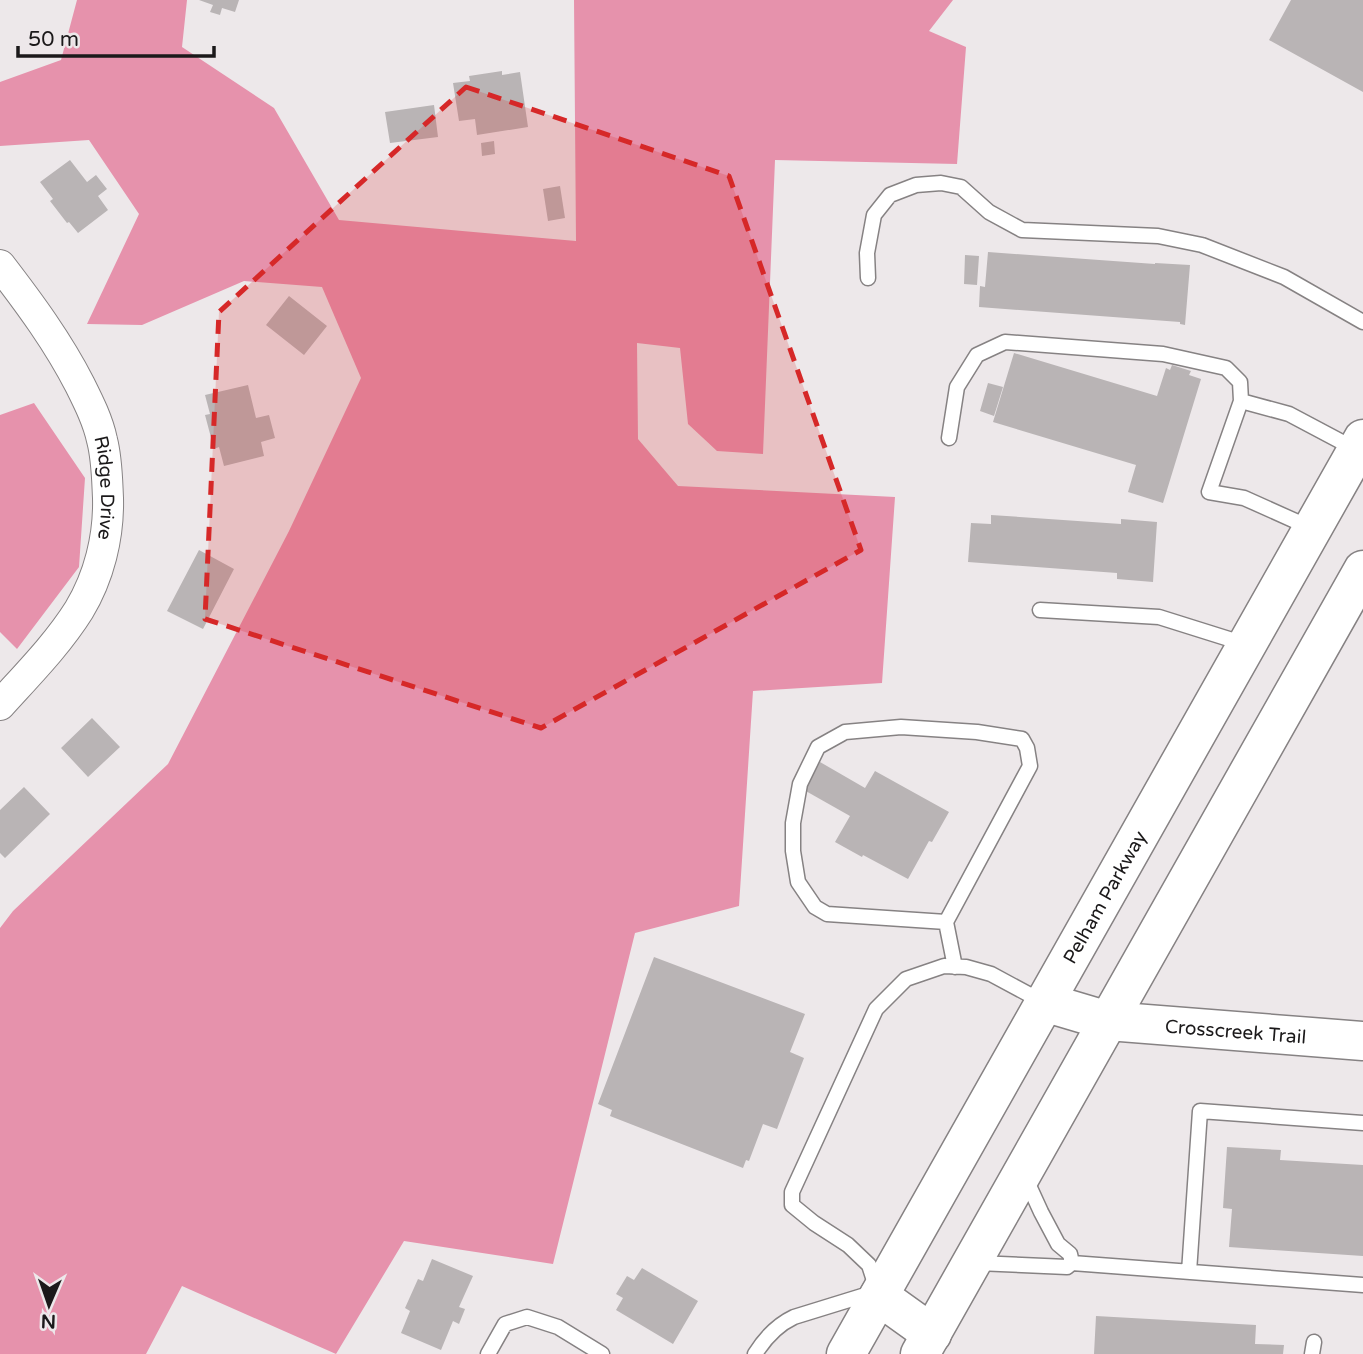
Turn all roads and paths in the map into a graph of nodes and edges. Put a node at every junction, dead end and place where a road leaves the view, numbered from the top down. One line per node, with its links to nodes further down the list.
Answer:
1 (0, 265): 11 (street, Ridge Drive)
2 (868, 278): 3 (lane)
3 (1363, 321)
4 (1241, 401): 5 (lane); 6 (lane); 7 (lane)
5 (949, 438)
6 (1360, 444): 7 (main road, Pelham Parkway)
7 (1312, 529): 10 (main road, Pelham Parkway)
8 (1363, 570): 15 (main road)
9 (1040, 610): 10 (lane)
10 (1247, 645): 14 (main road, Pelham Parkway)
11 (0, 705)
12 (946, 922): 12 (lane); 13 (lane)
13 (955, 967): 14 (lane); 23 (lane)
14 (1044, 1002): 15 (main road, Crosscreek Trail); 23 (main road, Pelham Parkway)
15 (1108, 1021): 16 (main road, Crosscreek Trail); 18 (main road)
16 (1363, 1041)
17 (1363, 1123): 21 (lane)
18 (1023, 1172): 19 (main road); 20 (lane)
19 (972, 1263): 20 (lane); 24 (main road)
20 (1072, 1263): 21 (lane)
21 (1189, 1272): 22 (lane)
22 (1363, 1285)
23 (879, 1296): 24 (main road); 27 (lane); 28 (main road, Pelham Parkway)
24 (926, 1344)
25 (488, 1354): 26 (lane)
26 (603, 1354)
27 (755, 1354)
28 (846, 1354)

